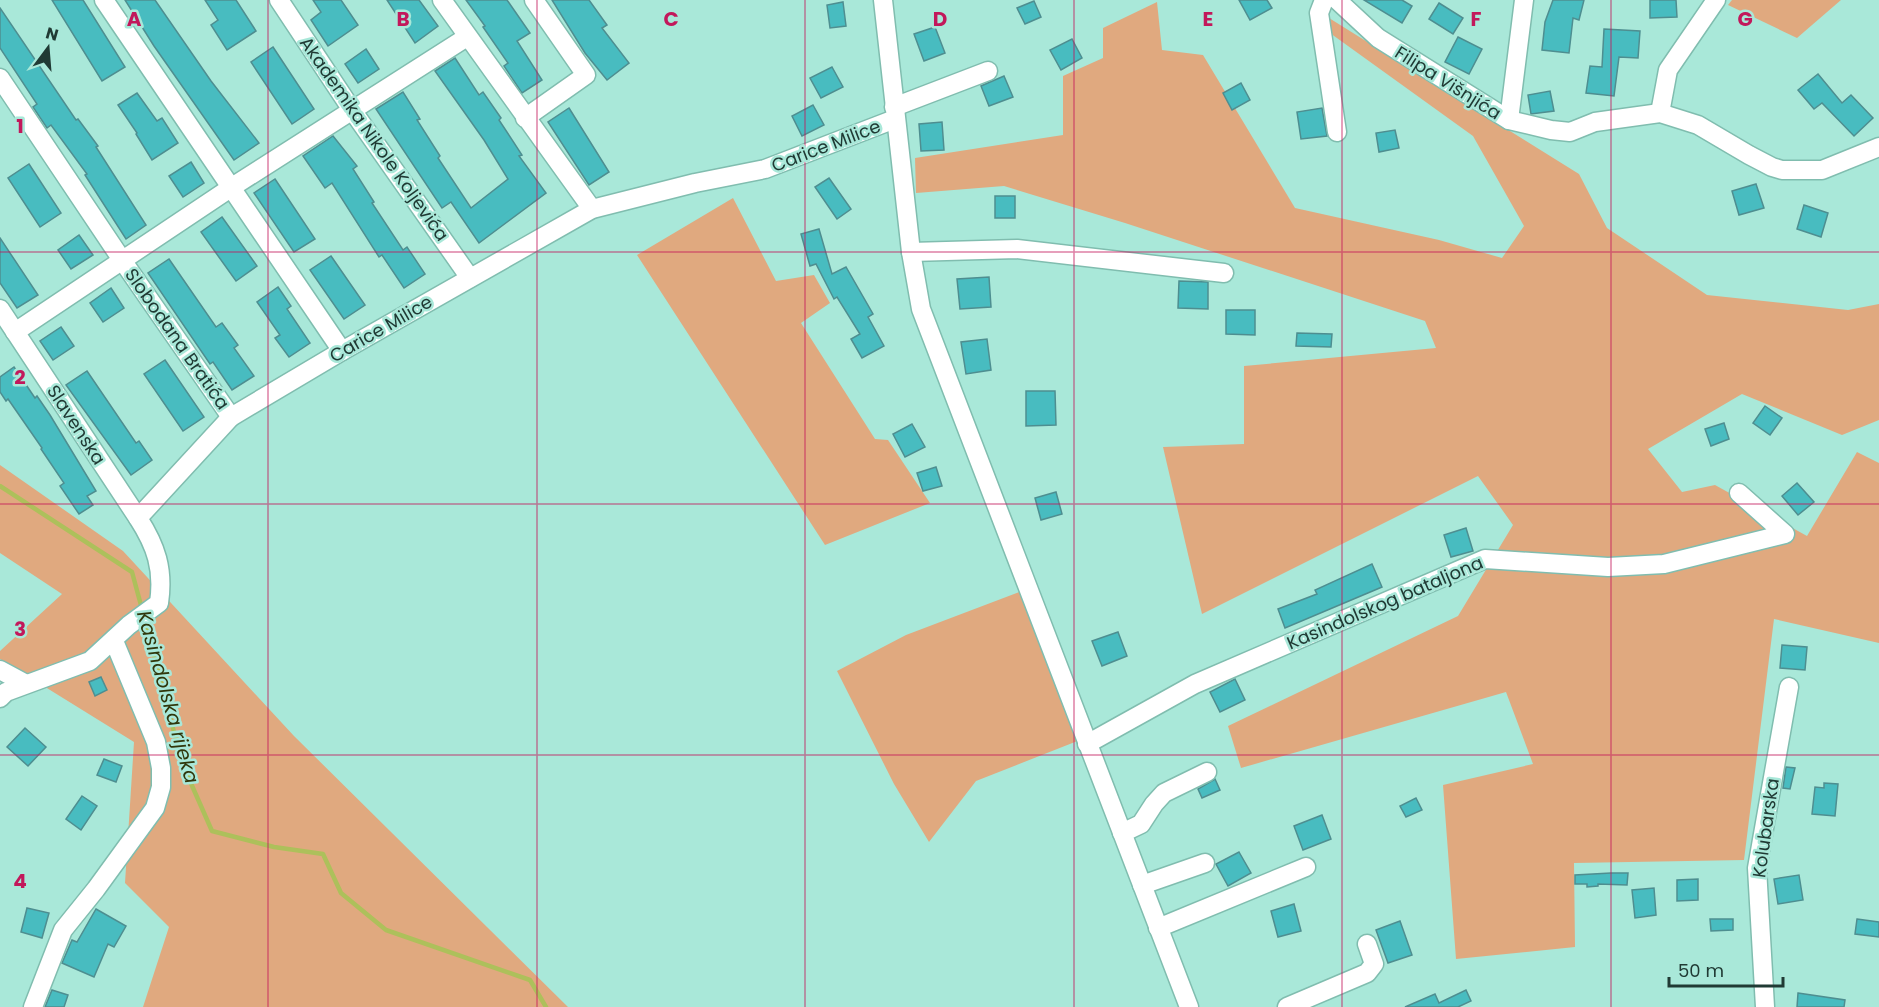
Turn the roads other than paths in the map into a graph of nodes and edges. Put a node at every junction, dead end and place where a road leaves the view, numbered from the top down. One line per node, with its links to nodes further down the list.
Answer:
1 (104, 0): 20 (street)
2 (279, 0): 13 (street, Akademika Nikole Koljevića)
3 (442, 0): 10 (street)
4 (534, 0): 16 (street)
5 (883, 0): 14 (street)
6 (1324, 0): 18 (street)
7 (1337, 0): 17 (street, Filipa Višnjića)
8 (1524, 0): 17 (street)
9 (1716, 0): 15 (street)
10 (467, 37): 13 (street); 16 (street)
11 (988, 71): 14 (street, Carice Milice)
12 (0, 78): 23 (street, Slobodana Bratića)
13 (352, 110): 20 (street); 25 (street, Akademika Nikole Koljevića)
14 (895, 113): 21 (street, Carice Milice); 22 (street)
15 (1660, 113): 17 (street, Filipa Višnjića); 19 (street, Filipa Višnjića)
16 (525, 118): 21 (street)
17 (1509, 120)
18 (1337, 132)
19 (1879, 147)
20 (232, 186): 23 (street); 28 (street)
21 (592, 209): 25 (street, Carice Milice)
22 (910, 252): 24 (street); 37 (street)
23 (122, 260): 27 (street, Slobodana Bratića); 29 (street, Slobodana Bratića)
24 (1224, 273)
25 (470, 278): 28 (street, Carice Milice)
26 (0, 309): 27 (street, Slavenska)
27 (15, 332): 31 (street, Slavenska)
28 (342, 351): 29 (street, Carice Milice)
29 (231, 417): 31 (street, Carice Milice)
30 (1739, 493): 37 (street, Kasindolskog bataljona)
31 (138, 518): 32 (street)
32 (114, 641): 34 (street); 45 (street)
33 (0, 670): 34 (street)
34 (27, 684): 36 (street)
35 (1789, 687): 48 (street, Kolubarska)
36 (0, 698)
37 (1087, 744): 39 (street)
38 (1207, 771): 39 (street)
39 (1122, 833): 42 (street)
40 (1204, 863): 42 (street)
41 (1306, 867): 43 (street)
42 (1142, 885): 43 (street)
43 (1158, 928): 46 (street)
44 (1367, 944): 47 (street)
45 (33, 1007)
46 (1189, 1007)
47 (1287, 1007)
48 (1765, 1007)

